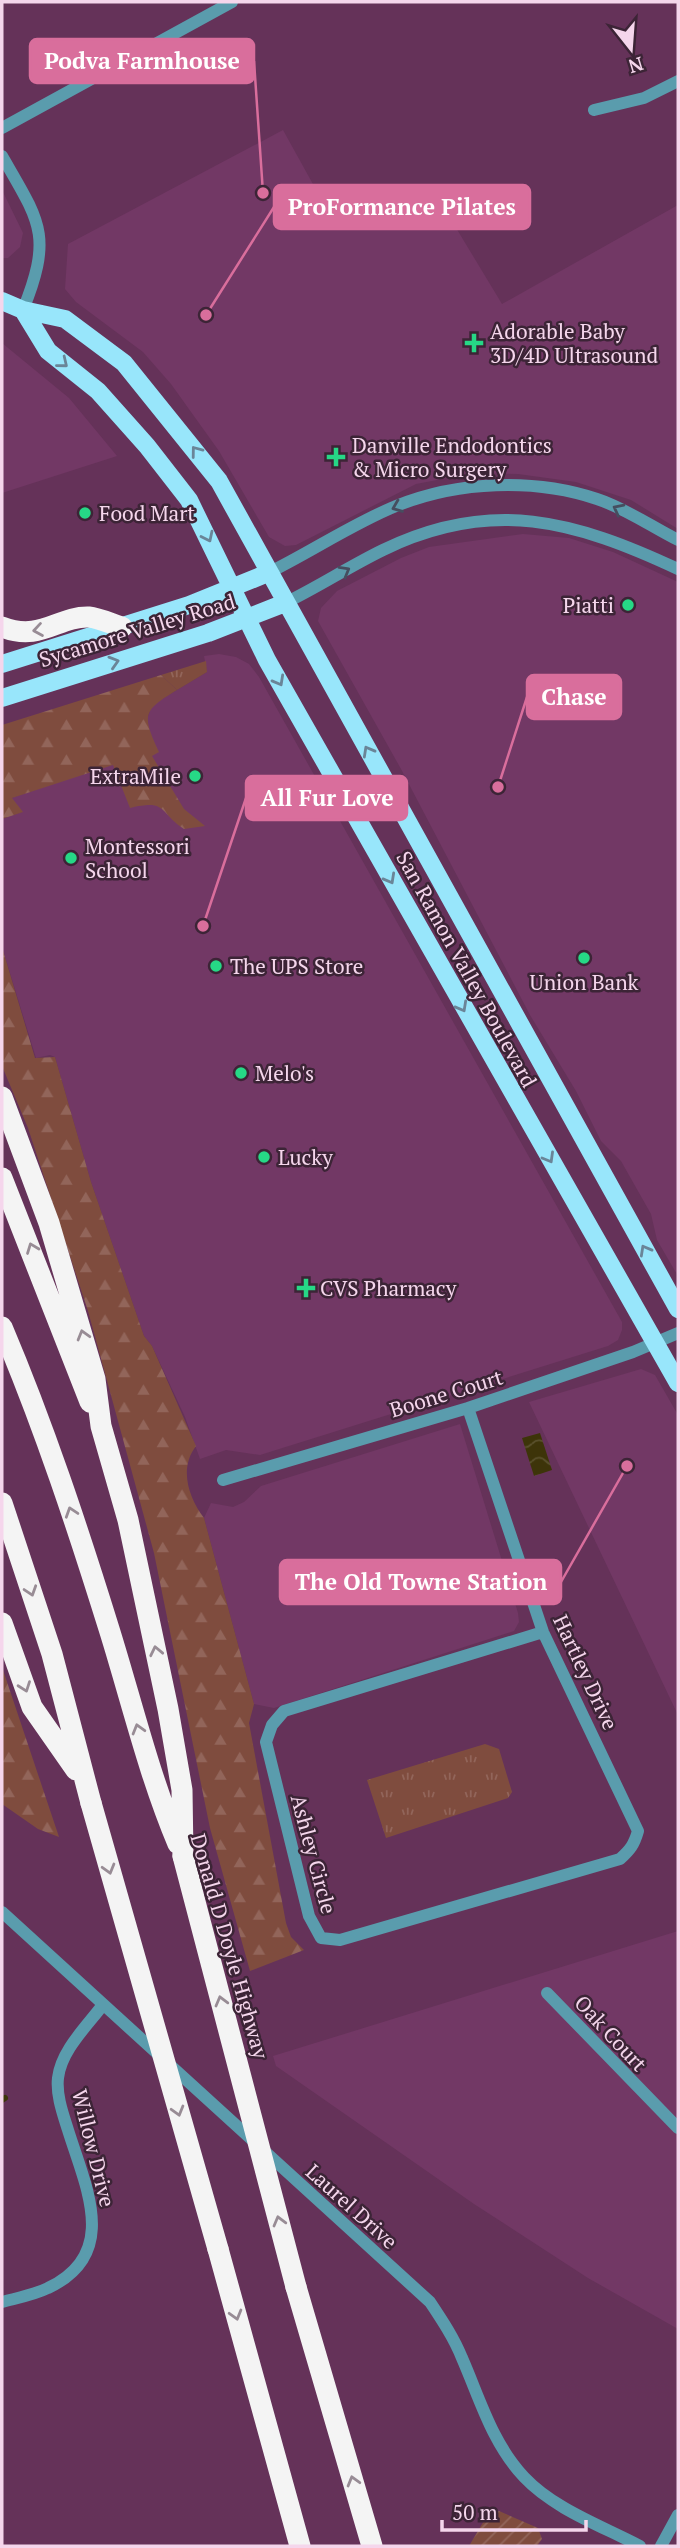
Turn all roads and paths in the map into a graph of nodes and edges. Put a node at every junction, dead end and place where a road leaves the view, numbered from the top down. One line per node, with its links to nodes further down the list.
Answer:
1 (232, 2): 4 (street)
2 (678, 80): 3 (street)
3 (594, 110)
4 (2, 128)
5 (2, 156): 7 (street)
6 (2, 301): 7 (main road, San Ramon Valley Boulevard)
7 (23, 310): 10 (main road, San Ramon Valley Boulevard, one-way to 7); 11 (main road, San Ramon Valley Boulevard, one-way to 11)
8 (678, 540): 10 (street, one-way to 10)
9 (678, 569): 12 (street, one-way to 9)
10 (268, 573): 11 (main road, Sycamore Valley Road); 12 (main road, San Ramon Valley Boulevard)
11 (233, 589): 13 (main road, San Ramon Valley Boulevard); 15 (main road, Sycamore Valley Road)
12 (285, 603): 13 (main road, Sycamore Valley Road); 20 (main road, San Ramon Valley Boulevard, one-way to 12)
13 (248, 620): 17 (main road, Sycamore Valley Road, one-way to 13); 23 (main road, San Ramon Valley Boulevard, one-way to 23)
14 (2, 627): 15 (highway, one-way to 14)
15 (122, 627): 16 (main road, Sycamore Valley Road)
16 (2, 664)
17 (2, 698)
18 (2, 1097): 26 (highway, one-way to 18)
19 (2, 1178): 26 (highway, one-way to 19)
20 (678, 1309)
21 (2, 1327): 33 (highway, Donald D Doyle Highway, one-way to 21)
22 (678, 1333): 23 (street, Boone Court)
23 (656, 1343): 24 (main road, San Ramon Valley Boulevard); 25 (street, Boone Court)
24 (678, 1382)
25 (468, 1408): 27 (street, Boone Court); 30 (street, Hartley Drive)
26 (101, 1426): 33 (highway, one-way to 26)
27 (223, 1480)
28 (2, 1503): 31 (highway, one-way to 31)
29 (2, 1623): 31 (highway, one-way to 31)
30 (543, 1632): 32 (street, Hartley Drive); 32 (street, Ashley Circle)
31 (85, 1782): 40 (highway, one-way to 40, bridge)
32 (638, 1831)
33 (183, 1856): 41 (highway, Donald D Doyle Highway, one-way to 33, bridge)
34 (2, 1912): 36 (street, Laurel Drive)
35 (547, 1993): 37 (street, Oak Court)
36 (102, 2006): 38 (street, Willow Drive); 42 (street, Laurel Drive)
37 (678, 2128)
38 (2, 2302)
39 (678, 2515): 43 (street)
40 (300, 2546)
41 (372, 2546)
42 (640, 2546)
43 (661, 2546)

